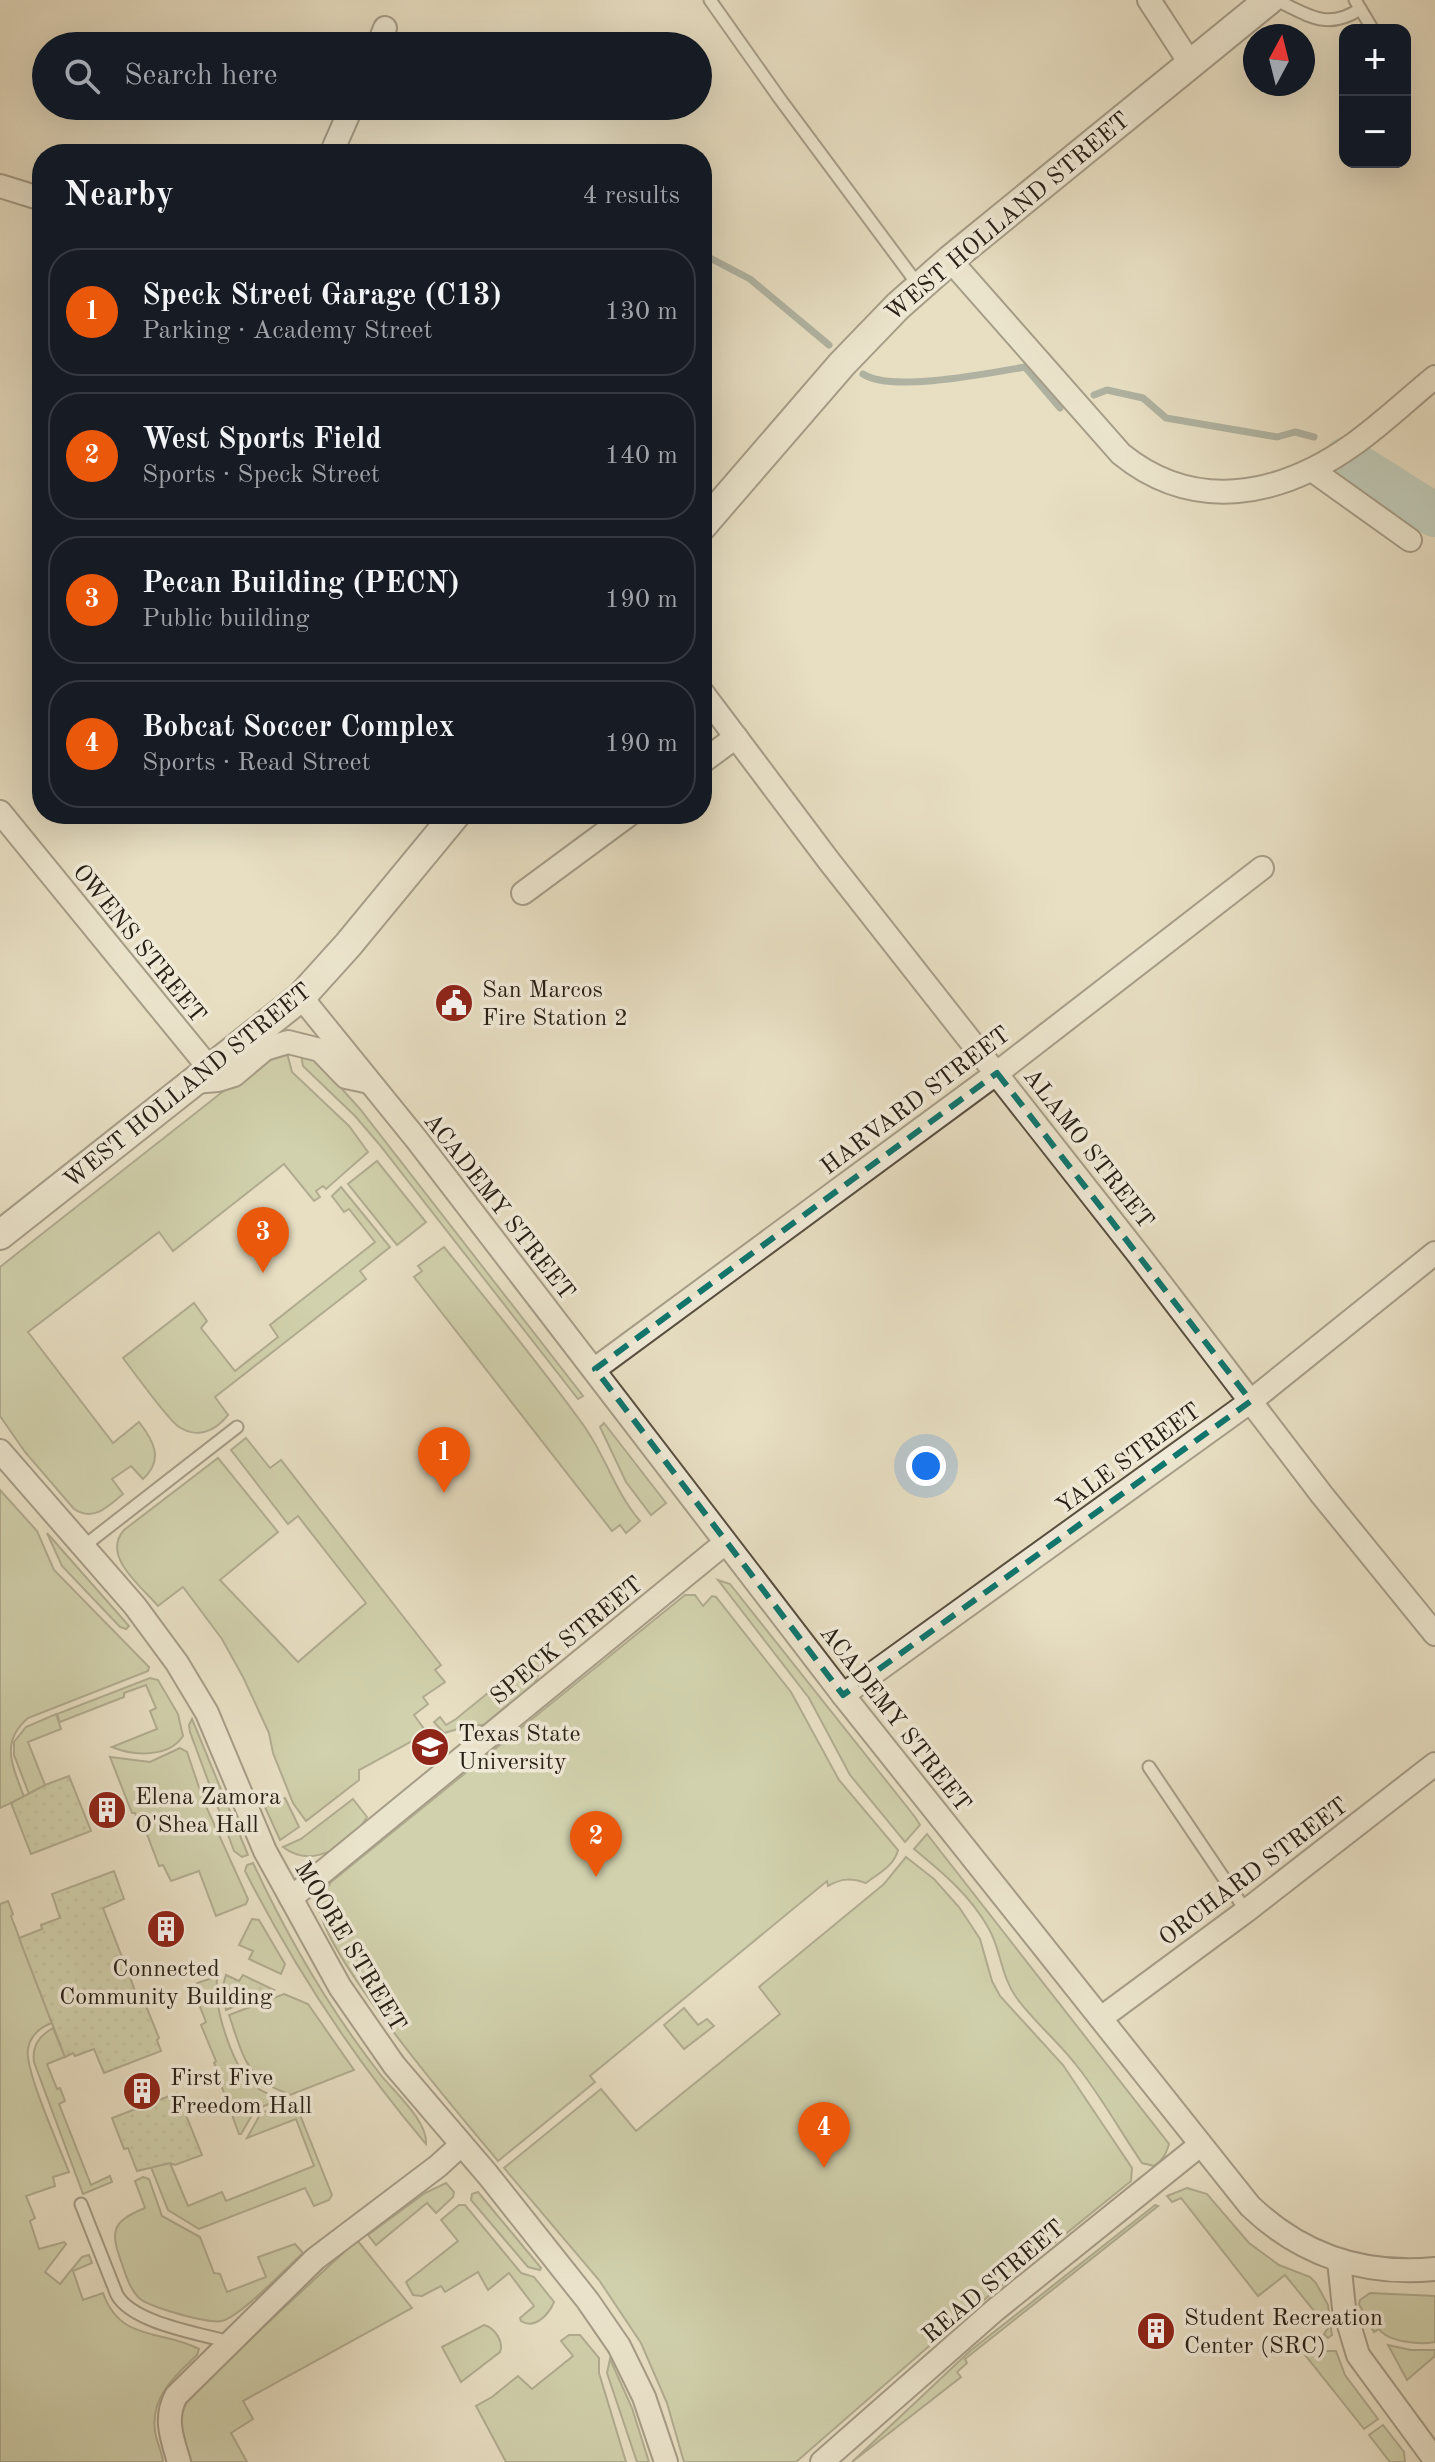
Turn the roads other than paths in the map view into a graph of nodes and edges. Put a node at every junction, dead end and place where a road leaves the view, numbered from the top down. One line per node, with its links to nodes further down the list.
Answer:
1 (710, 0): 13 (lane)
2 (1149, 0): 7 (street)
3 (1269, 0): 7 (street, WEST HOLLAND STREET)
4 (1276, 0): 5 (lane)
5 (1357, 4): 6 (lane)
6 (1369, 24)
7 (1190, 63): 12 (street, WEST HOLLAND STREET)
8 (346, 120): 9 (street)
9 (335, 144)
10 (0, 186): 11 (street)
11 (32, 196)
12 (950, 260): 13 (street, WEST HOLLAND STREET); 15 (street)
13 (919, 286): 16 (street, WEST HOLLAND STREET)
14 (1435, 377): 15 (street)
15 (1312, 470): 17 (street)
16 (712, 514)
17 (1410, 540)
18 (712, 705): 19 (street, ALAMO STREET)
19 (736, 737): 20 (street); 27 (street, ALAMO STREET)
20 (712, 755)
21 (0, 812): 28 (street, OWENS STREET)
22 (448, 824): 26 (street, WEST HOLLAND STREET)
23 (616, 824): 25 (street)
24 (1262, 868): 27 (street, HARVARD STREET)
25 (523, 893)
26 (301, 997): 28 (street, WEST HOLLAND STREET); 29 (street, ACADEMY STREET)
27 (997, 1073): 32 (street, HARVARD STREET); 33 (street, ALAMO STREET)
28 (202, 1076): 29 (street); 30 (street, WEST HOLLAND STREET)
29 (370, 1082): 32 (street, ACADEMY STREET)
30 (0, 1235)
31 (1435, 1253): 33 (street, YALE STREET)
32 (595, 1369): 36 (street, ACADEMY STREET)
33 (1251, 1401): 38 (street, ALAMO STREET); 39 (street, YALE STREET)
34 (237, 1427): 37 (lane)
35 (0, 1451): 37 (street, MOORE STREET)
36 (725, 1543): 39 (street, ACADEMY STREET); 42 (street, SPECK STREET)
37 (84, 1546): 42 (street, MOORE STREET)
38 (1435, 1634)
39 (843, 1695): 44 (street, ACADEMY STREET)
40 (1435, 1764): 43 (street, ORCHARD STREET)
41 (1149, 1767): 43 (lane)
42 (291, 1898): 45 (street, MOORE STREET)
43 (1246, 1911): 44 (street, ORCHARD STREET)
44 (1101, 2018): 46 (street, ACADEMY STREET)
45 (461, 2145): 50 (street); 53 (street, MOORE STREET)
46 (1200, 2145): 48 (street, ACADEMY STREET); 54 (street, READ STREET)
47 (81, 2204): 50 (lane)
48 (1339, 2261): 49 (street, ACADEMY STREET); 51 (street)
49 (1435, 2269)
50 (229, 2342): 52 (street)
51 (1435, 2460)
52 (179, 2462)
53 (666, 2462)
54 (822, 2462)

